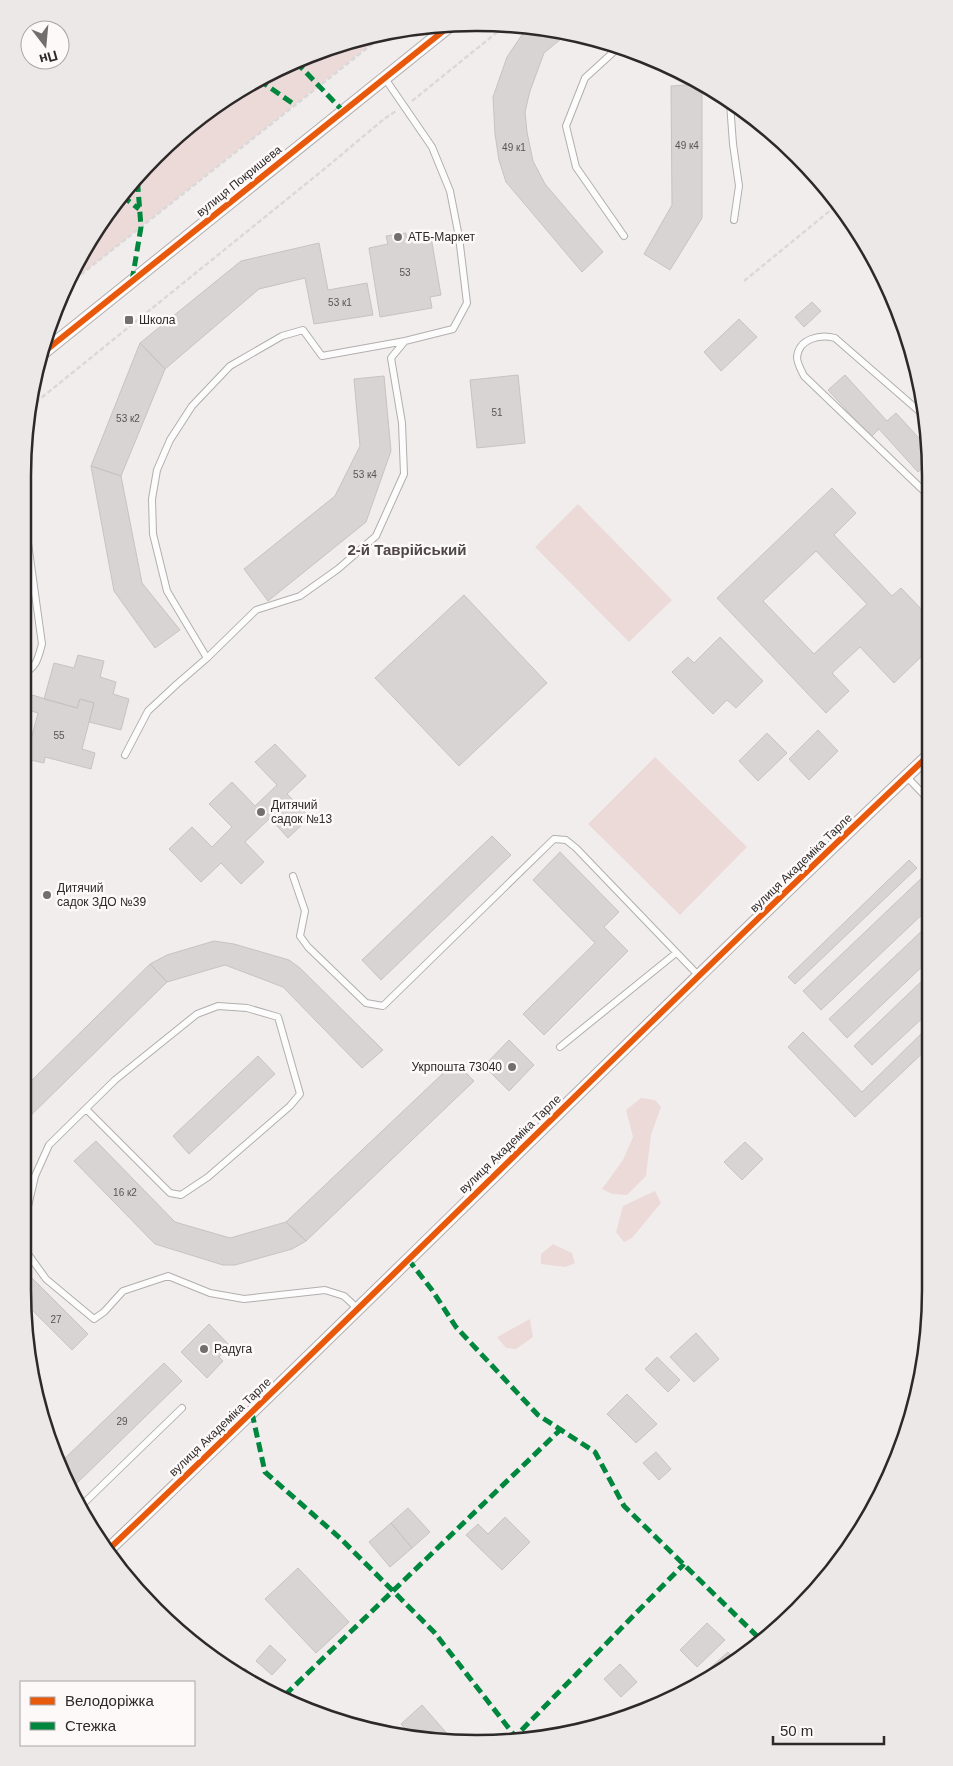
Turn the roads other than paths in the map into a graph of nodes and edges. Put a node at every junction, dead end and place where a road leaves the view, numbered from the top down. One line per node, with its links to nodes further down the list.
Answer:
1 (441, 33): 3 (street, вулиця Покришева)
2 (613, 53): 6 (lane)
3 (384, 78): 7 (lane); 8 (street, вулиця Покришева)
4 (730, 111): 5 (lane)
5 (734, 220)
6 (624, 236)
7 (405, 341): 12 (lane); 12 (lane)
8 (51, 347)
9 (916, 409): 10 (lane)
10 (922, 489)
11 (31, 565): 13 (lane)
12 (208, 658): 14 (lane)
13 (31, 670)
14 (125, 755)
15 (922, 761): 16 (street, вулиця Академіка Тарле)
16 (906, 776): 17 (lane); 20 (street, вулиця Академіка Тарле)
17 (922, 793)
18 (293, 876): 19 (lane)
19 (676, 952): 20 (lane); 21 (lane)
20 (699, 976): 25 (street, вулиця Академіка Тарле)
21 (560, 1047)
22 (86, 1109): 22 (lane); 23 (lane)
23 (31, 1194)
24 (31, 1258): 25 (lane)
25 (357, 1308): 28 (street, вулиця Академіка Тарле)
26 (182, 1408): 27 (lane)
27 (85, 1502)
28 (112, 1546)

